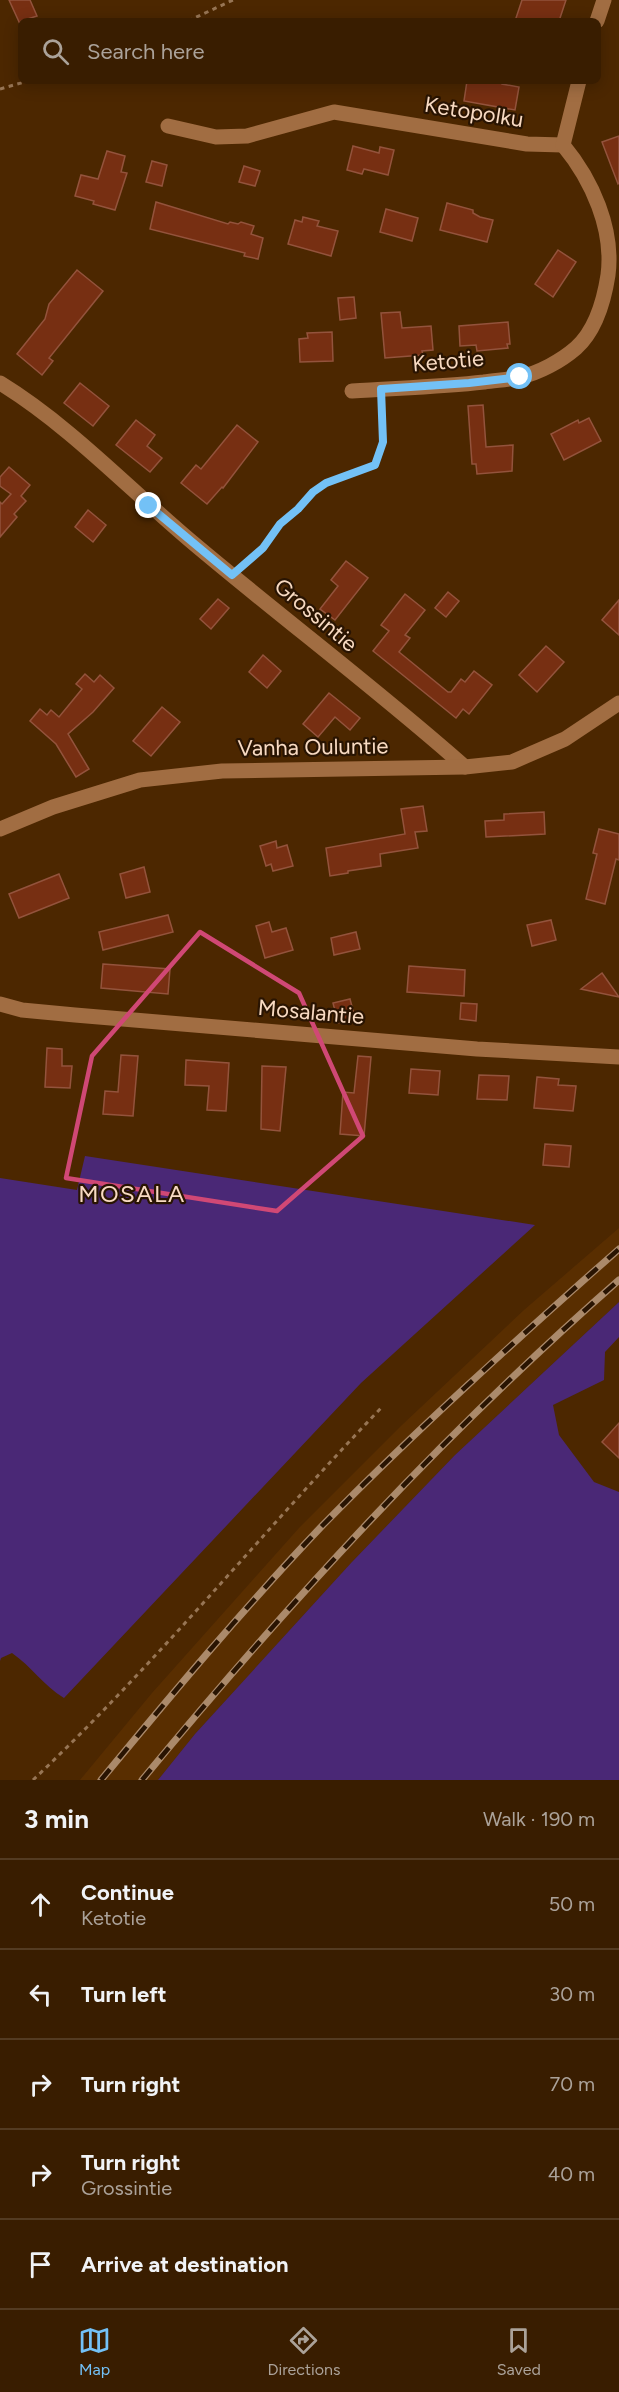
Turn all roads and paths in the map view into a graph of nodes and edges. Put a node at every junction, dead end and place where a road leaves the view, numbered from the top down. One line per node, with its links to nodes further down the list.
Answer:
1 (233, 0): 3 (path)
2 (604, 0): 4 (street)
3 (194, 18)
4 (598, 18)
5 (18, 84): 7 (path)
6 (578, 84): 9 (street)
7 (0, 89)
8 (168, 126): 9 (street, Ketopolku)
9 (563, 145): 11 (street, Ketotie)
10 (0, 383): 13 (street, Grossintie)
11 (381, 389): 12 (street, Ketotie); 13 (path)
12 (352, 391)
13 (232, 575): 15 (street, Grossintie)
14 (619, 703): 15 (street, Vanha Ouluntie)
15 (465, 767): 16 (street, Vanha Ouluntie)
16 (0, 829)
17 (0, 1004): 18 (street, Mosalantie)
18 (619, 1057)
19 (382, 1407): 20 (path)
20 (33, 1780)

